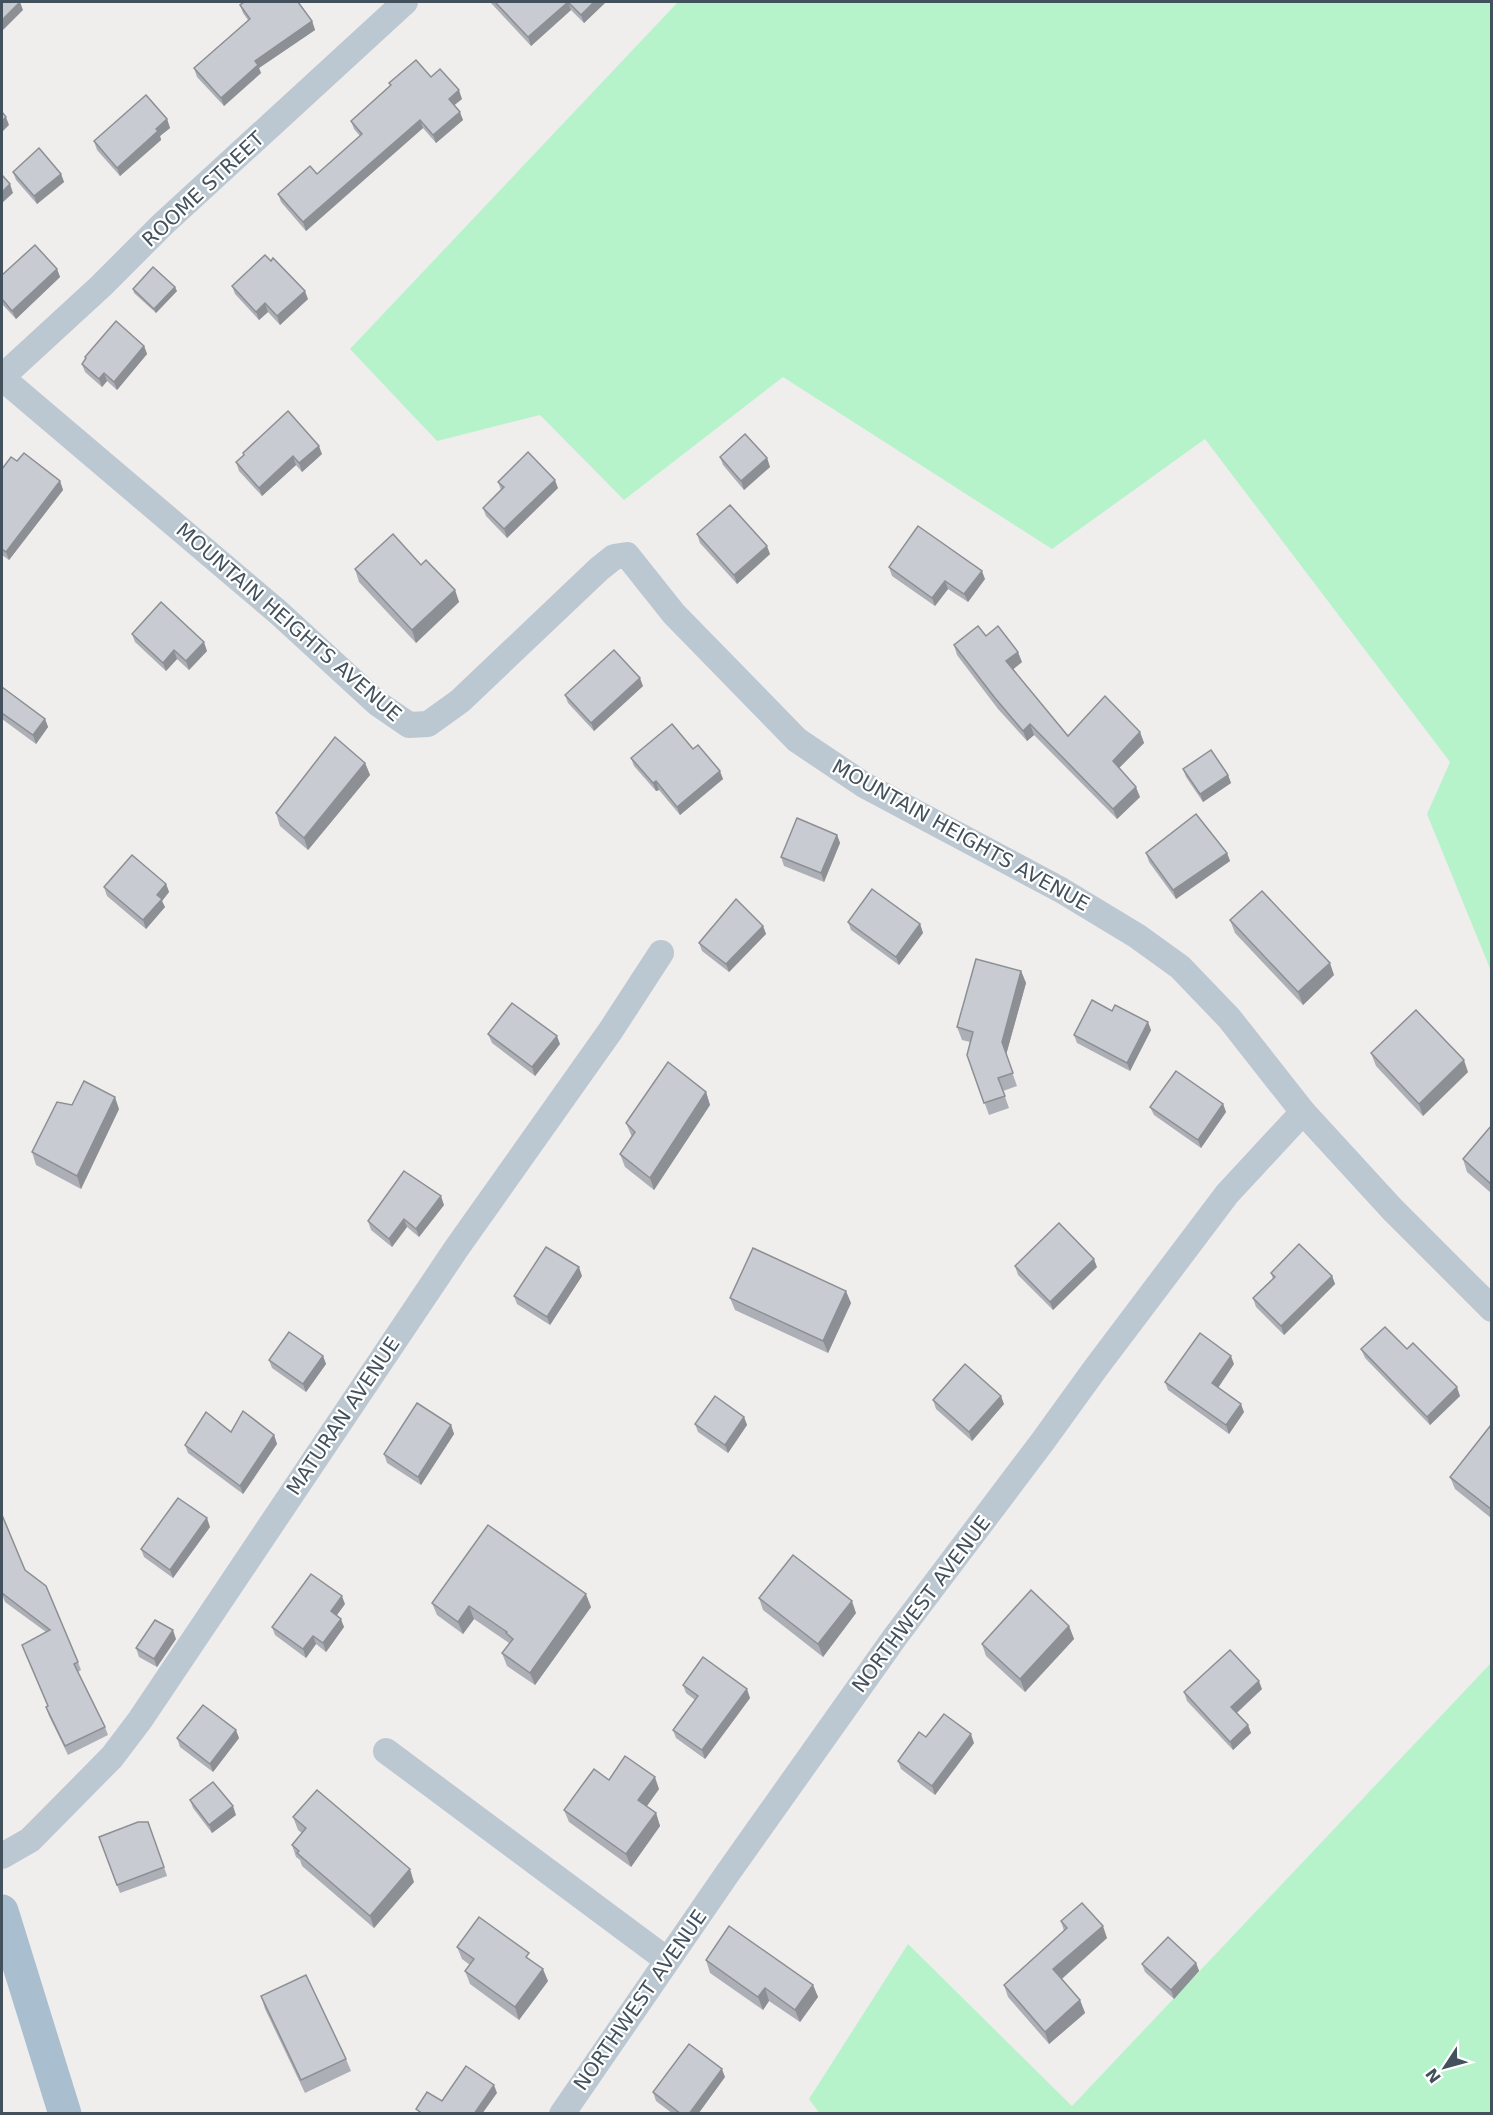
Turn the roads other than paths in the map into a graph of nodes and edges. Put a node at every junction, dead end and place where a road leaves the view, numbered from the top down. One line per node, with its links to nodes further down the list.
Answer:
1 (405, 2): 2 (street, ROOME STREET)
2 (2, 378): 4 (street, MOUNTAIN HEIGHTS AVENUE)
3 (661, 953): 7 (street, MATURAN AVENUE)
4 (1303, 1112): 5 (street, MOUNTAIN HEIGHTS AVENUE); 9 (street, NORTHWEST AVENUE)
5 (1491, 1309)
6 (386, 1751): 9 (street)
7 (2, 1856)
8 (2, 1911): 10 (main road)
9 (667, 1960): 11 (street, NORTHWEST AVENUE)
10 (64, 2114)
11 (562, 2114)

